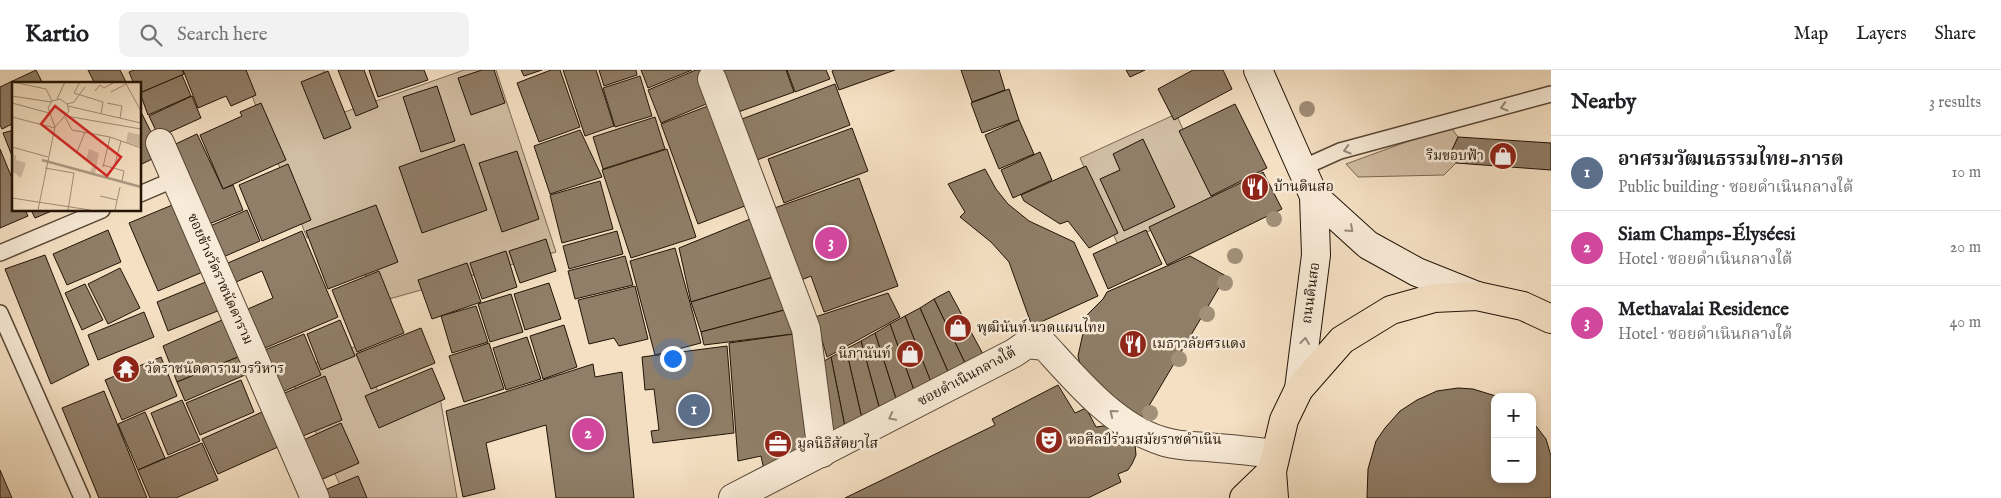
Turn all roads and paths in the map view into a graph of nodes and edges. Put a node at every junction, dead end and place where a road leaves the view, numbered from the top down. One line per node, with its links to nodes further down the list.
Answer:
1 (1258, 70): 5 (street, ถนนดินสอ)
2 (712, 79): 15 (street)
3 (1551, 94): 5 (lane, one-way to 5)
4 (160, 143): 6 (street, ซอยข้างวัดราชนัดดาราม)
5 (1302, 168): 8 (street, ถนนดินสอ)
6 (175, 179): 7 (lane); 18 (street, ซอยข้างวัดราชนัดดาราม)
7 (141, 194)
8 (1314, 196): 11 (street, ถนนดินสอ, one-way to 11); 14 (street, ถนนดินสอ, one-way to 8)
9 (100, 211): 10 (lane)
10 (0, 253)
11 (1477, 296): 13 (main road); 14 (main road)
12 (0, 312): 17 (lane)
13 (1551, 319)
14 (1299, 389): 16 (main road)
15 (822, 452): 16 (street, ซอยดำเนินกลางใต้, one-way to 15); 19 (street, ซอยดำเนินกลางใต้)
16 (1274, 462): 20 (main road); 21 (main road)
17 (82, 498)
18 (315, 498)
19 (733, 498)
20 (1244, 498)
21 (1274, 498)

